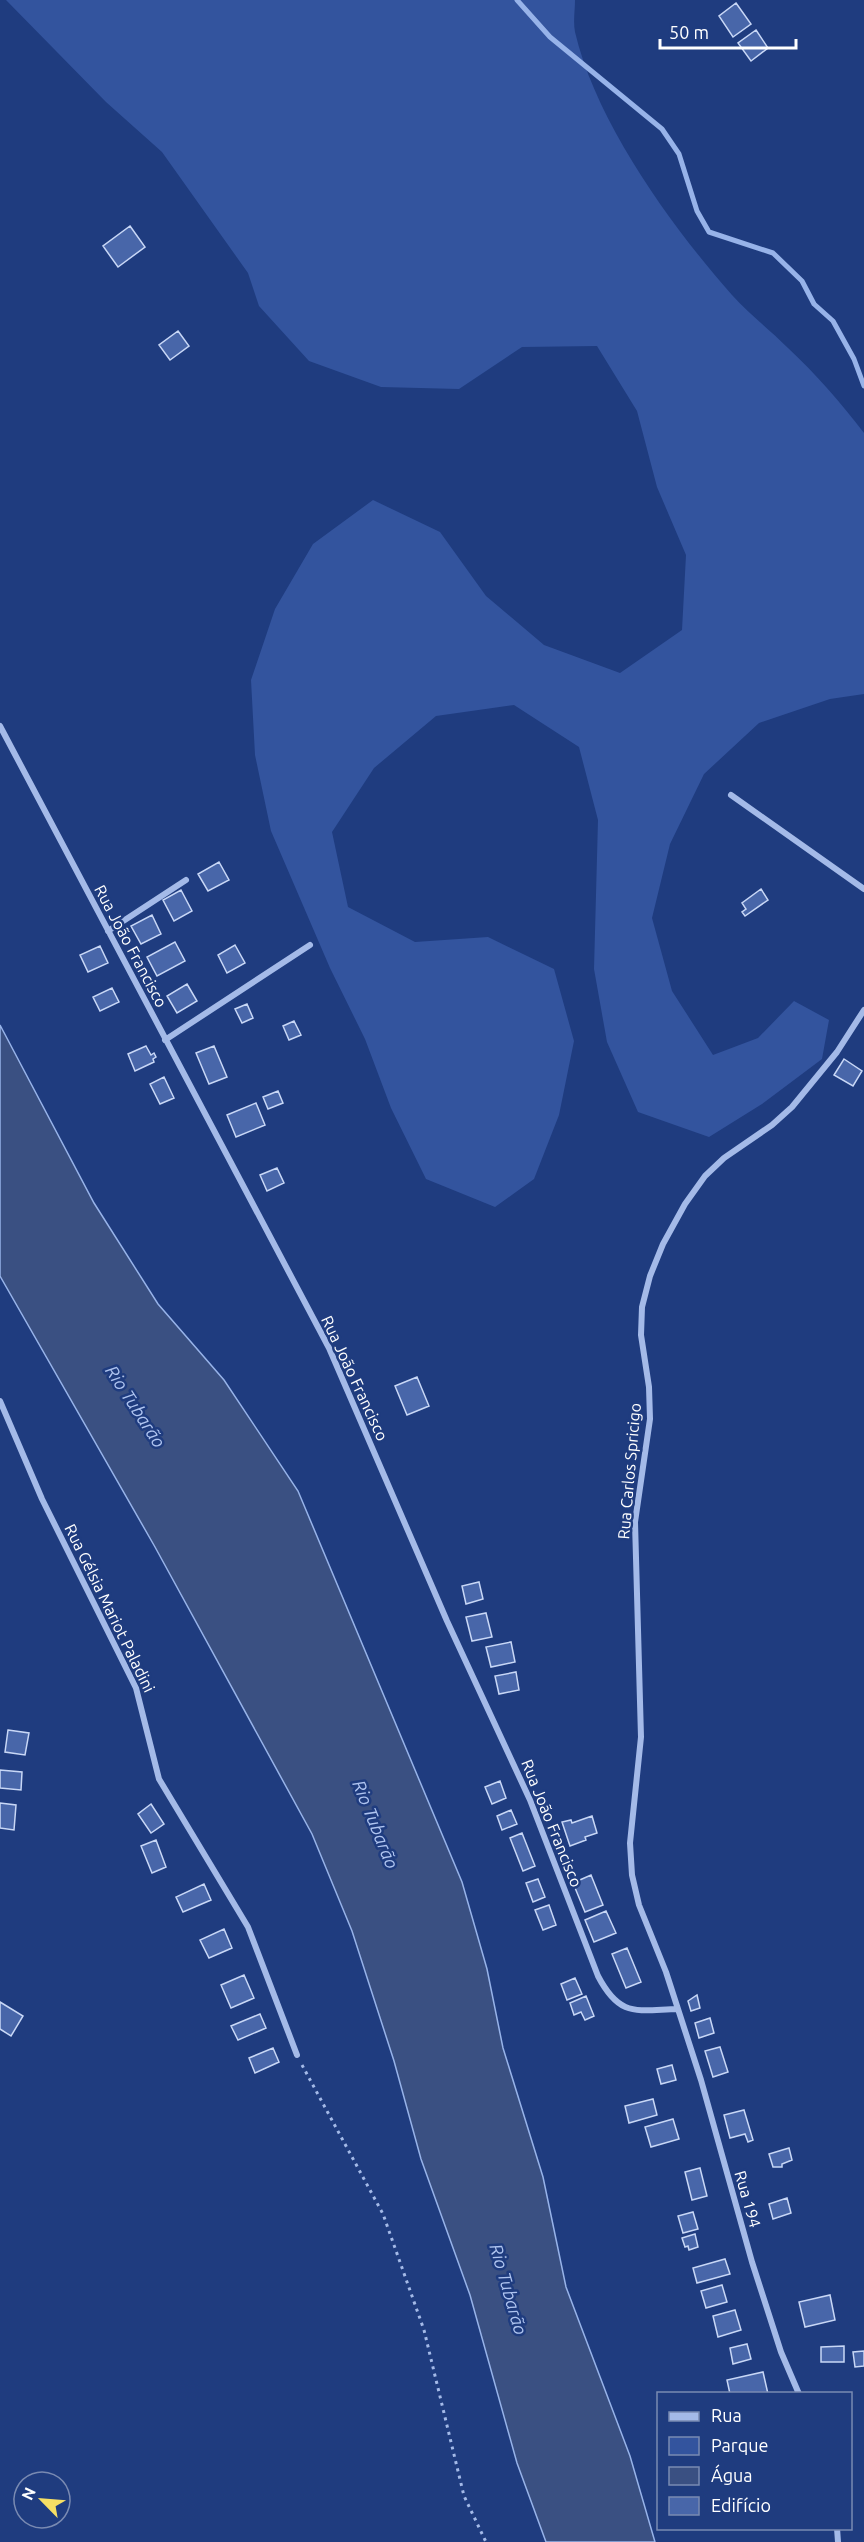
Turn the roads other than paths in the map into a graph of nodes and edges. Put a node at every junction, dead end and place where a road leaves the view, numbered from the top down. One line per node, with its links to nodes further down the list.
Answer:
1 (0, 726): 5 (street, Rua João Francisco)
2 (731, 795): 4 (street)
3 (186, 880): 5 (street)
4 (864, 889)
5 (108, 931): 8 (street, Rua João Francisco)
6 (310, 945): 8 (street)
7 (864, 1010): 10 (street, Rua Carlos Spricigo)
8 (165, 1040): 10 (street, Rua João Francisco)
9 (0, 1401): 11 (street, Rua Gélsia Mariot Paladini)
10 (678, 2009): 12 (street, Rua 194)
11 (297, 2055)
12 (798, 2392)

